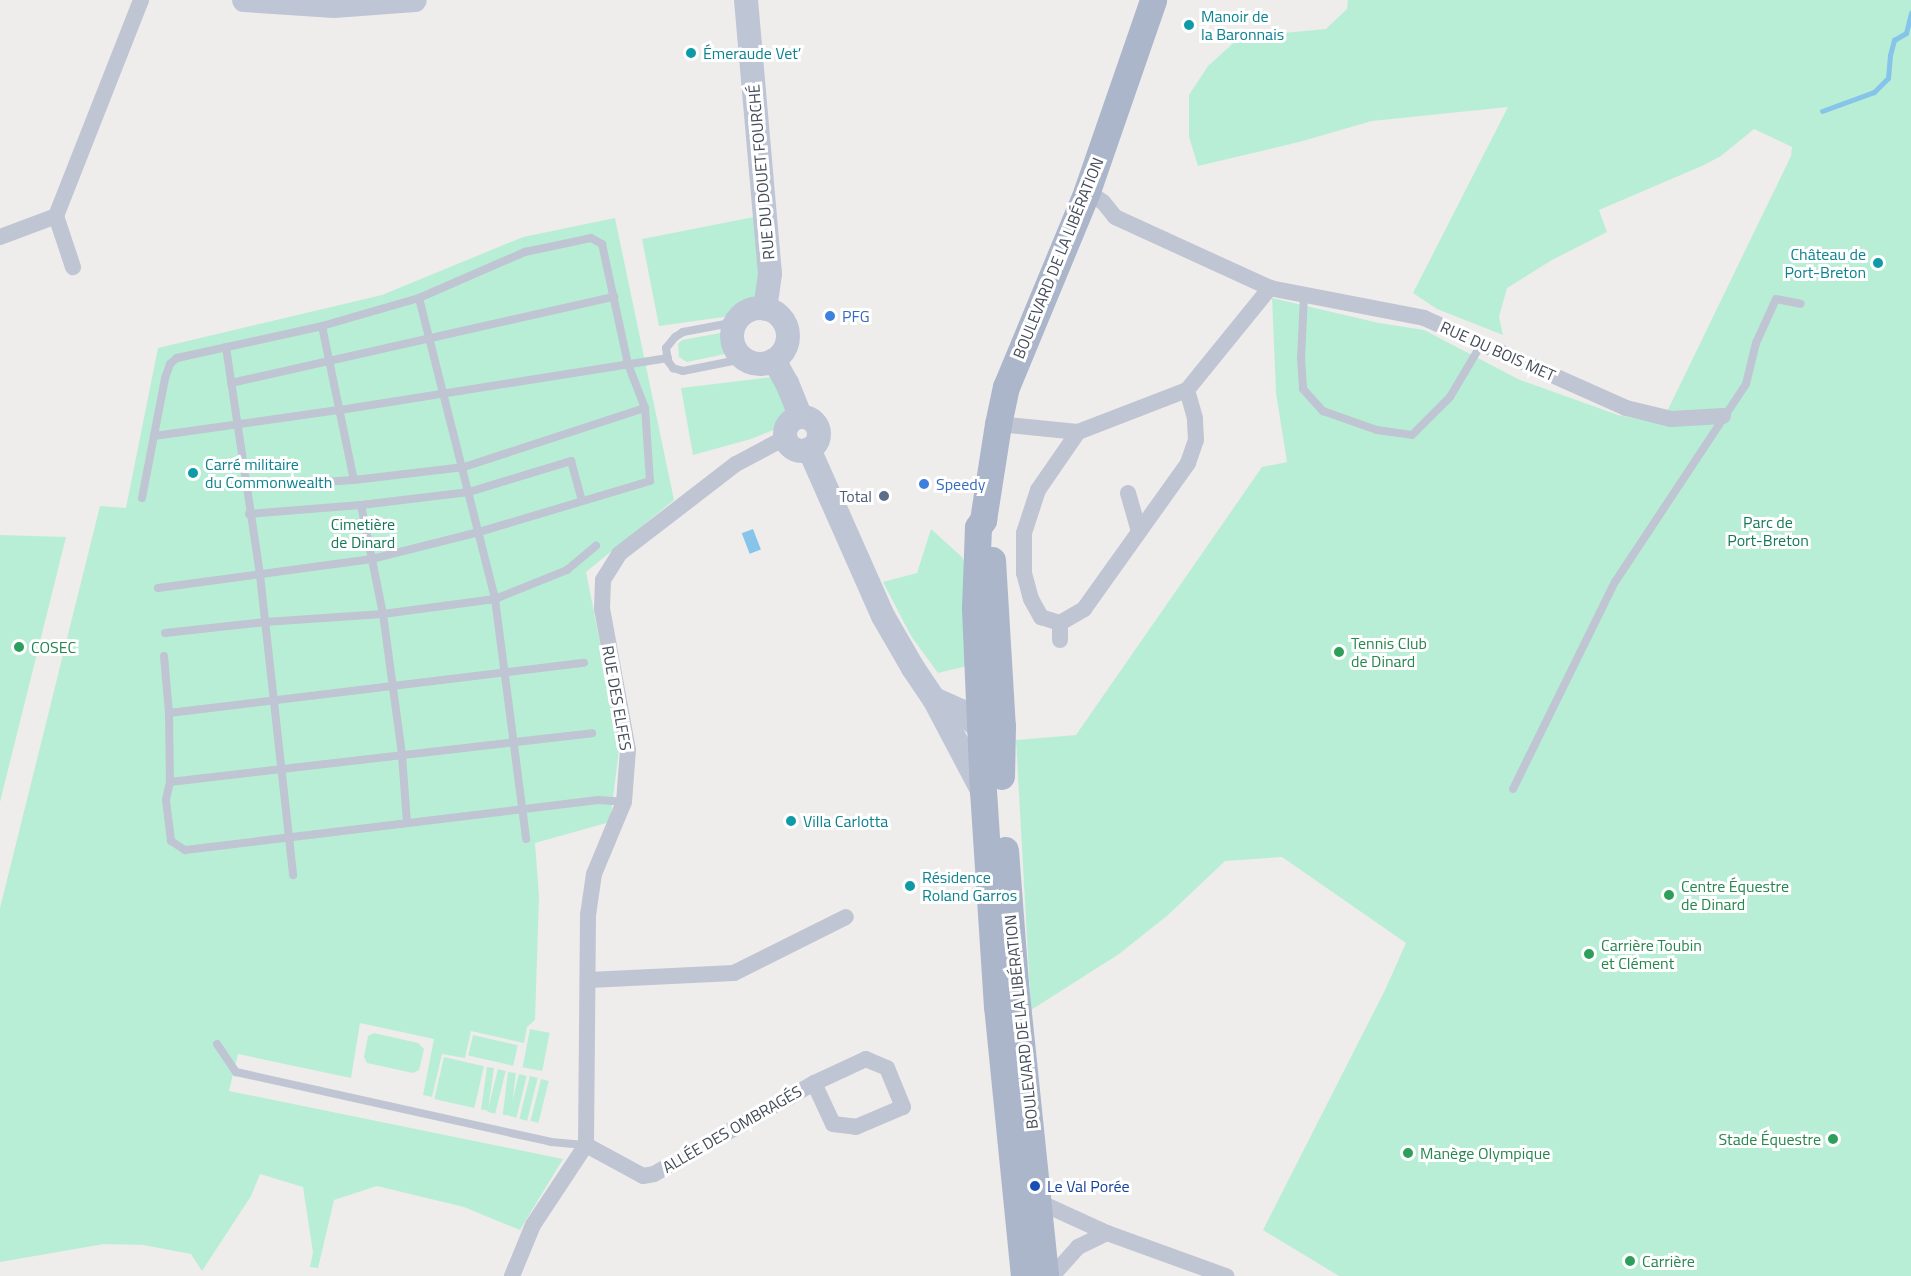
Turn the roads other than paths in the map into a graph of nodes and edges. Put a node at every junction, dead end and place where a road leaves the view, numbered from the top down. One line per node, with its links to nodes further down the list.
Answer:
1 (141, 0): 8 (street)
2 (244, 0): 6 (main road)
3 (415, 0): 6 (main road)
4 (746, 0): 16 (main road, RUE DU DOUET FOURCHÉ)
5 (1153, 0): 7 (main road, BOULEVARD DE LA LIBÉRATION)
6 (353, 3)
7 (1083, 201): 11 (street, RUE DU BOIS MET); 34 (main road, BOULEVARD DE LA LIBÉRATION)
8 (56, 216): 9 (street); 10 (street)
9 (0, 237)
10 (73, 267)
11 (1270, 288): 12 (street, RUE DU BOIS MET); 28 (street)
12 (1304, 294): 20 (street, RUE DU BOIS MET); 20 (lane)
13 (614, 297): 14 (lane); 19 (lane); 26 (lane)
14 (419, 298): 18 (lane); 19 (lane)
15 (1801, 304): 33 (lane)
16 (765, 309): 17 (main road); 24 (main road)
17 (736, 322): 22 (lane); 23 (main road)
18 (322, 326): 21 (lane); 25 (lane)
19 (430, 338): 25 (lane); 29 (lane)
20 (1482, 343): 33 (street, RUE DU BOIS MET)
21 (226, 347): 27 (lane); 37 (lane)
22 (668, 358): 23 (lane); 26 (lane)
23 (743, 359): 24 (main road)
24 (774, 360): 32 (main road)
25 (330, 362): 27 (lane); 31 (lane)
26 (628, 364): 29 (lane); 30 (lane)
27 (231, 383): 35 (lane)
28 (1187, 390): 36 (street); 50 (street)
29 (445, 393): 31 (lane); 40 (lane)
30 (645, 408): 40 (lane); 46 (lane)
31 (340, 410): 35 (lane); 41 (lane)
32 (800, 416): 38 (main road); 39 (main road)
33 (1724, 416): 77 (lane)
34 (998, 424): 36 (street); 49 (main road, BOULEVARD DE LA LIBÉRATION)
35 (237, 425): 37 (lane); 42 (lane)
36 (1078, 432): 59 (street)
37 (154, 436): 45 (lane)
38 (785, 438): 39 (main road); 79 (street, RUE DES ELFES)
39 (809, 449): 67 (main road)
40 (464, 467): 41 (lane); 43 (lane)
41 (354, 480): 42 (lane)
42 (246, 487): 48 (lane)
43 (470, 492): 46 (lane); 47 (lane); 51 (lane)
44 (1128, 493): 50 (street)
45 (142, 498)
46 (582, 501): 51 (lane)
47 (361, 506): 48 (lane); 53 (lane)
48 (249, 514): 54 (lane)
49 (983, 520): 64 (main road, BOULEVARD DE LA LIBÉRATION); 73 (main road, BOULEVARD DE LA LIBÉRATION)
50 (1138, 531): 59 (street)
51 (479, 532): 53 (lane); 56 (lane)
52 (596, 546): 56 (lane)
53 (372, 559): 54 (lane); 57 (lane)
54 (260, 574): 55 (lane); 58 (lane)
55 (158, 588)
56 (495, 599): 57 (lane); 65 (lane)
57 (383, 614): 58 (lane); 66 (lane)
58 (265, 622): 60 (lane); 68 (lane)
59 (1060, 622): 61 (street)
60 (165, 633)
61 (1060, 640)
62 (164, 656): 69 (lane)
63 (584, 663): 65 (lane)
64 (978, 668): 67 (main road); 70 (main road, BOULEVARD DE LA LIBÉRATION)
65 (505, 672): 66 (lane); 72 (lane)
66 (392, 687): 68 (lane); 74 (lane)
67 (934, 699): 70 (main road); 78 (main road)
68 (274, 701): 69 (lane); 75 (lane)
69 (169, 713): 76 (lane)
70 (981, 727): 73 (main road); 78 (main road, BOULEVARD DE LA LIBÉRATION)
71 (592, 733): 72 (lane)
72 (515, 742): 74 (lane); 80 (lane)
73 (999, 749): 90 (main road, BOULEVARD DE LA LIBÉRATION)
74 (402, 755): 75 (lane); 81 (lane)
75 (283, 770): 76 (lane); 82 (lane)
76 (170, 782): 82 (lane)
77 (1513, 789)
78 (983, 792): 93 (main road, BOULEVARD DE LA LIBÉRATION)
79 (624, 802): 80 (lane); 86 (street, RUE DES ELFES)
80 (523, 809): 81 (lane); 83 (lane)
81 (407, 823): 82 (lane)
82 (290, 837): 84 (lane)
83 (525, 839)
84 (293, 875)
85 (846, 917): 86 (street)
86 (589, 980): 89 (street, RUE DES ELFES)
87 (218, 1044): 89 (lane)
88 (814, 1083): 88 (street, ALLÉE DES OMBRAGÉS); 89 (street, ALLÉE DES OMBRAGÉS)
89 (586, 1145): 92 (street)
90 (1037, 1201): 91 (street); 94 (main road, BOULEVARD DE LA LIBÉRATION)
91 (1107, 1233): 95 (street); 96 (street)
92 (512, 1276)
93 (1024, 1276)
94 (1045, 1276)
95 (1052, 1276)
96 (1226, 1276)

